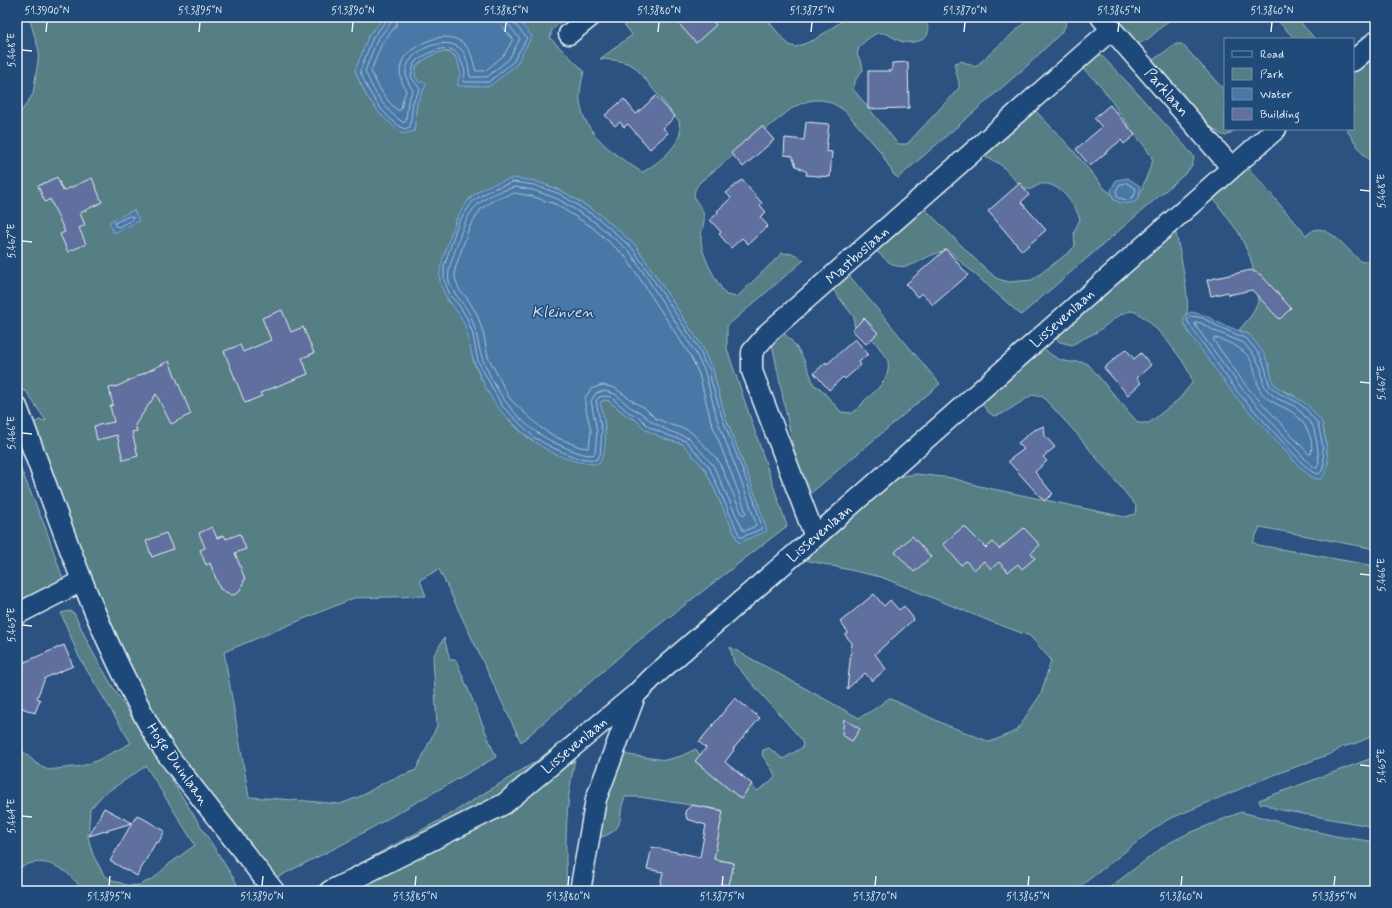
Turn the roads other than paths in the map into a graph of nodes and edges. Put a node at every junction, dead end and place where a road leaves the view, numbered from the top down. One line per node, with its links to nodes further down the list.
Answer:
1 (590, 17): 3 (street)
2 (1106, 23): 7 (street, Parklaan); 9 (street, Mastboslaan)
3 (569, 34)
4 (1375, 42): 5 (street)
5 (1354, 60)
6 (1275, 130): 7 (street, Lissevenlaan)
7 (1232, 168): 9 (street, Lissevenlaan)
8 (17, 407): 10 (street, Hoge Duinlaan)
9 (815, 537): 12 (street, Lissevenlaan)
10 (82, 581): 11 (street); 13 (street, Hoge Duinlaan)
11 (17, 614)
12 (636, 694): 14 (street, Lissevenlaan); 15 (street)
13 (274, 891)
14 (330, 891)
15 (580, 891)

